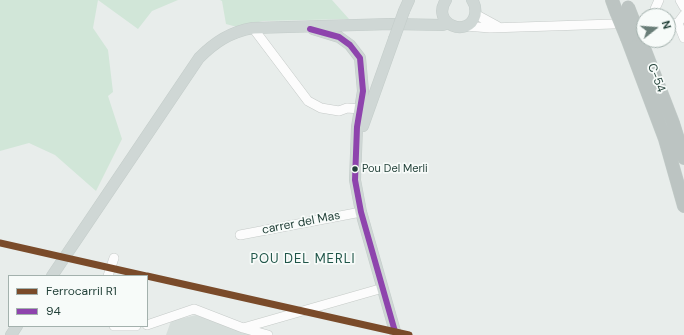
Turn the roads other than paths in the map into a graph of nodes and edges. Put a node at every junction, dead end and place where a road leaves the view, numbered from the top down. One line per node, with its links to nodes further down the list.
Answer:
1 (409, 0): 20 (main road, bridge)
2 (446, 0): 7 (main road)
3 (680, 0): 6 (street)
4 (474, 4): 14 (main road); 15 (street)
5 (620, 4): 17 (highway, C-54 / C-54, bridge)
6 (684, 7)
7 (442, 11): 10 (main road); 12 (main road)
8 (684, 15): 11 (street)
9 (636, 22): 15 (street)
10 (448, 23): 12 (main road); 14 (main road)
11 (678, 23): 18 (street)
12 (423, 24): 13 (main road)
13 (300, 26): 16 (main road); 19 (main road)
14 (466, 26): 15 (street)
15 (498, 27)
16 (253, 28): 19 (street); 26 (main road)
17 (633, 37): 21 (highway, C-54 / C-54); 22 (highway, C-54)
18 (684, 38)
19 (360, 109): 20 (main road)
20 (356, 146): 23 (main road)
21 (684, 158)
22 (684, 206)
23 (362, 212): 24 (street, carrer del Mas); 28 (main road)
24 (240, 235)
25 (114, 258): 27 (street)
26 (53, 275)
27 (108, 275)
28 (383, 288): 30 (street); 32 (main road)
29 (148, 326): 30 (street)
30 (243, 328): 31 (street)
31 (268, 335)
32 (396, 335)

